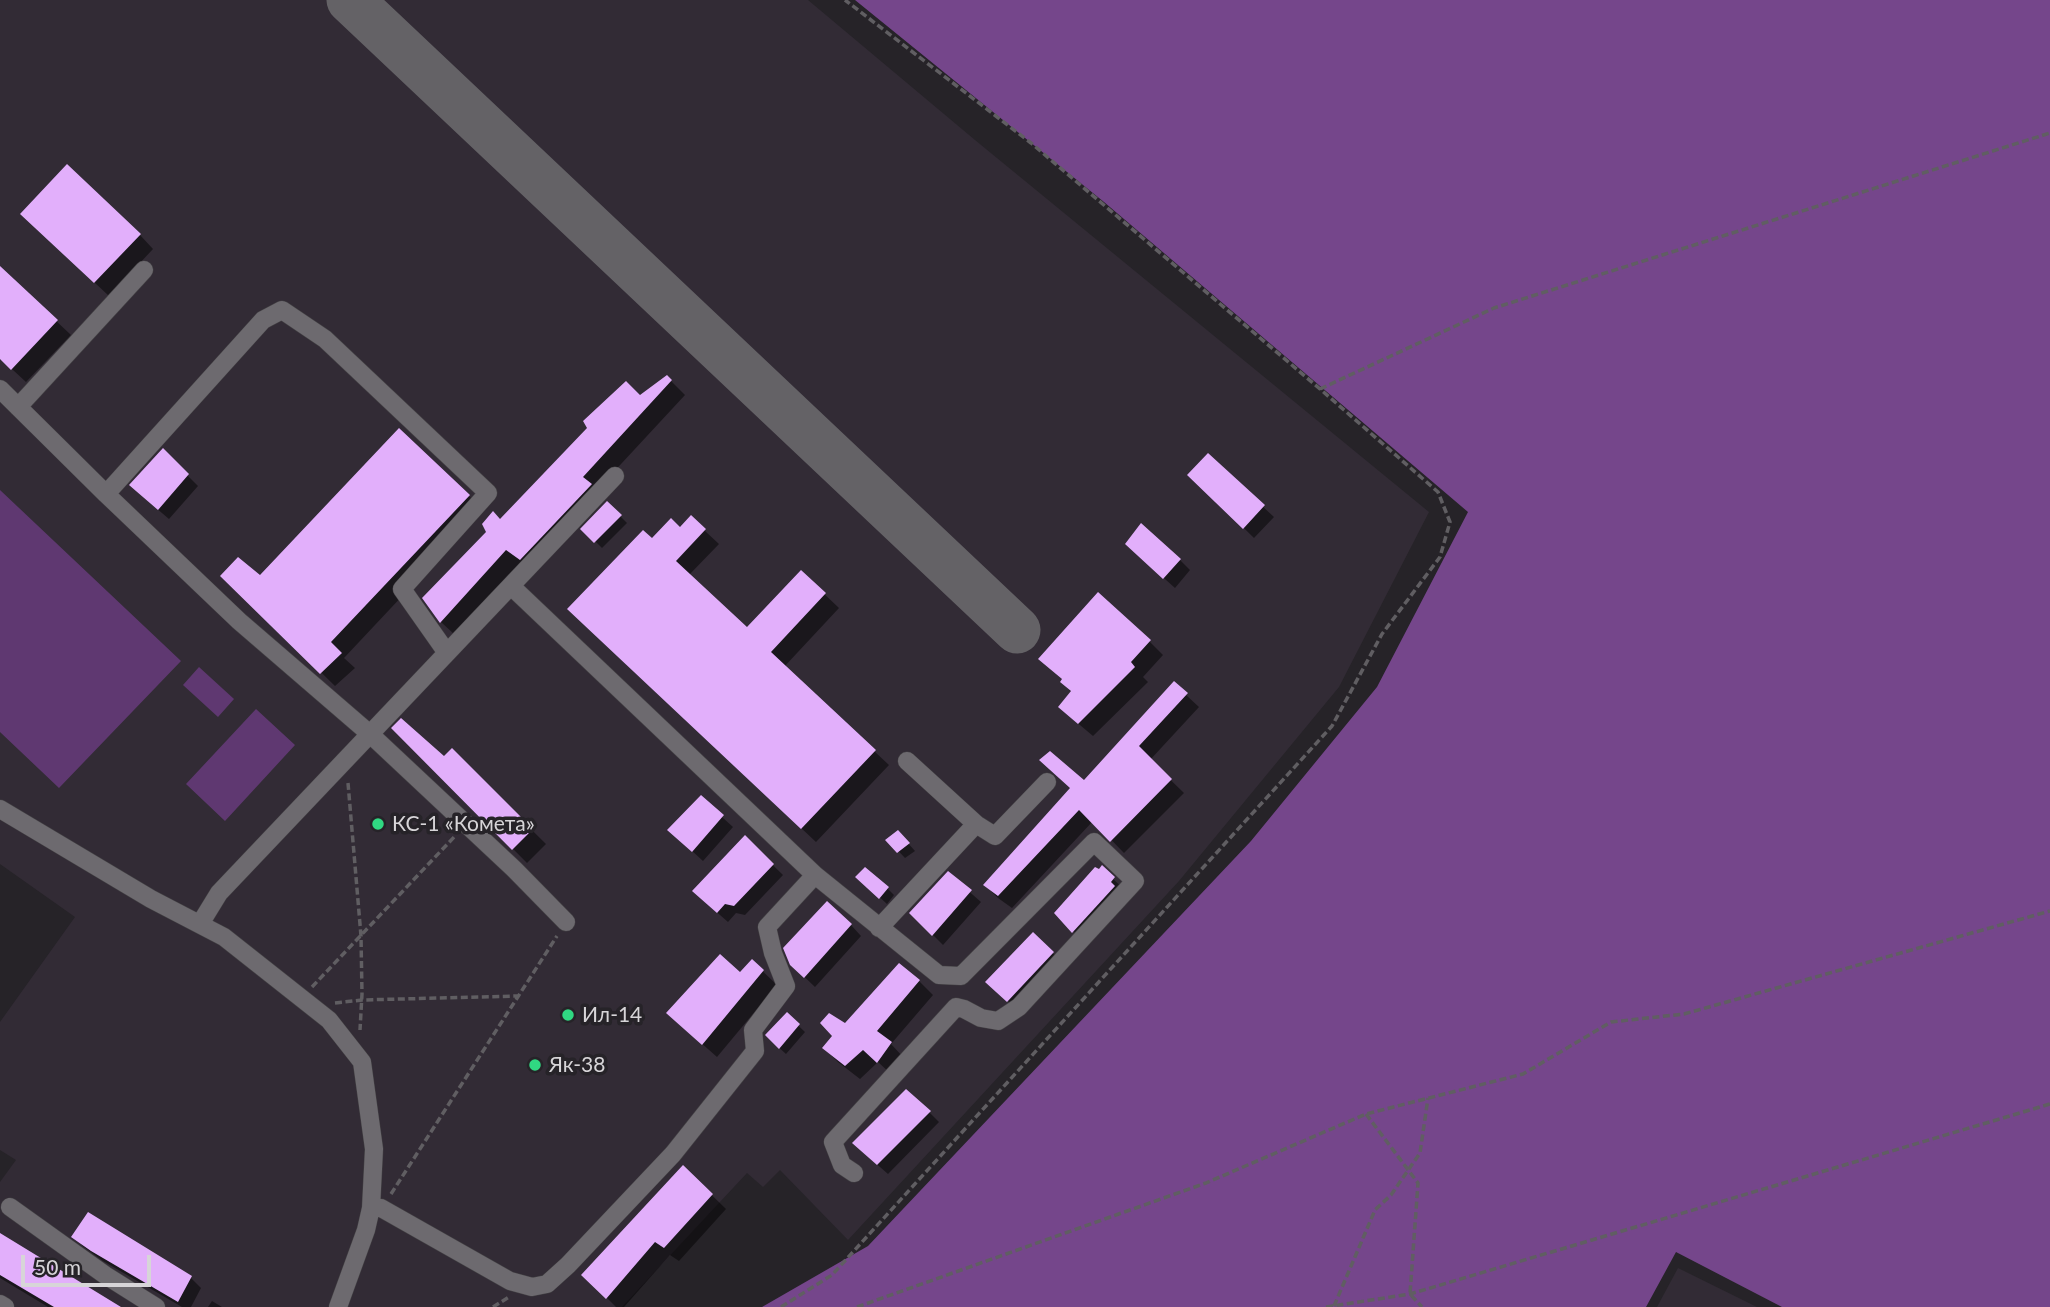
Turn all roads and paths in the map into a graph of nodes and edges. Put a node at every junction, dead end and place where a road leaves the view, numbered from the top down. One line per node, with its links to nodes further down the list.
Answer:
1 (845, 0): 5 (path)
2 (2050, 132): 5 (path)
3 (144, 270): 6 (street)
4 (0, 389): 6 (street)
5 (1320, 389): 43 (path)
6 (18, 407): 8 (street)
7 (615, 476): 9 (street)
8 (106, 494): 10 (street); 11 (street)
9 (510, 586): 10 (street); 18 (street)
10 (447, 653): 11 (street)
11 (370, 734): 12 (street); 16 (street)
12 (346, 760): 21 (street); 23 (path)
13 (907, 761): 17 (street)
14 (1047, 782): 17 (street)
15 (0, 809): 21 (street)
16 (466, 824): 20 (street); 23 (path)
17 (976, 824): 22 (street)
18 (815, 875): 22 (street); 36 (street)
19 (2050, 911): 30 (path)
20 (566, 922): 25 (path)
21 (200, 924): 27 (street)
22 (879, 928): 24 (street)
23 (361, 936): 26 (path); 27 (path)
24 (952, 976): 28 (street); 28 (street)
25 (519, 996): 26 (path); 36 (path)
26 (362, 1000): 27 (path); 29 (path)
27 (306, 1002): 29 (street)
28 (956, 1007): 34 (street)
29 (358, 1057): 36 (street)
30 (1428, 1098): 32 (path); 33 (path)
31 (2050, 1104): 37 (path)
32 (1366, 1114): 33 (path); 44 (path)
33 (1409, 1170): 37 (path); 39 (path)
34 (854, 1173)
35 (10, 1207): 41 (street)
36 (376, 1208): 42 (street)
37 (1410, 1294): 39 (path); 46 (path)
38 (0, 1304): 40 (street)
39 (1334, 1306): 45 (path)
40 (5, 1307)
41 (156, 1307)
42 (338, 1307)
43 (781, 1307)
44 (857, 1307)
45 (1326, 1307)
46 (1422, 1307)

